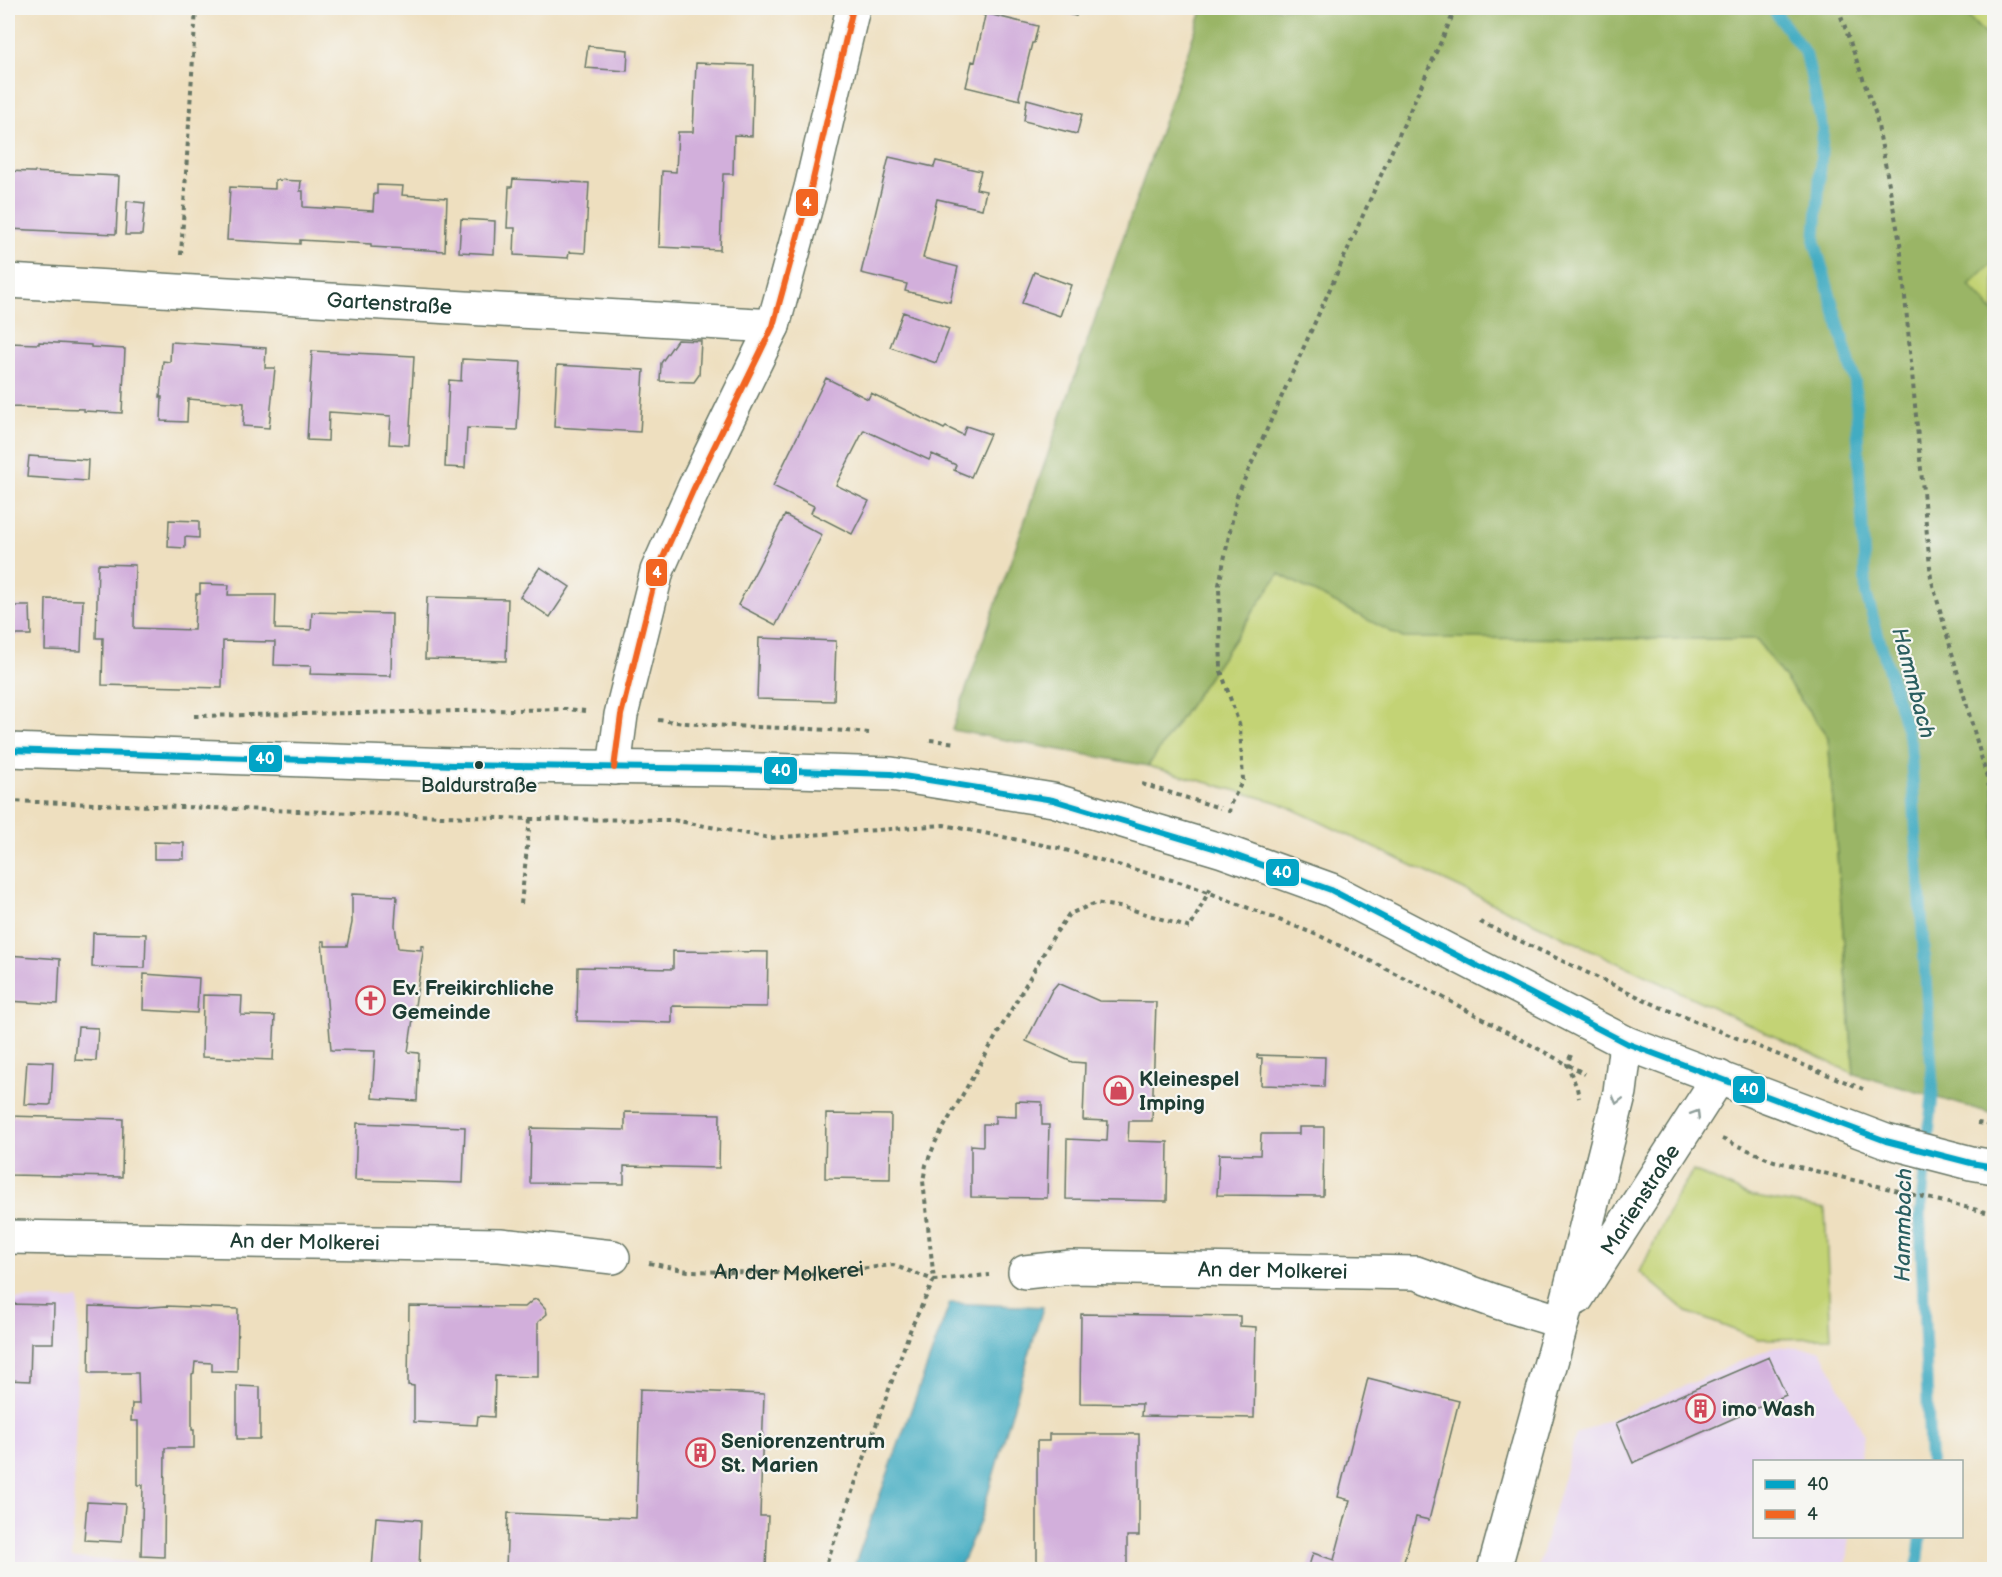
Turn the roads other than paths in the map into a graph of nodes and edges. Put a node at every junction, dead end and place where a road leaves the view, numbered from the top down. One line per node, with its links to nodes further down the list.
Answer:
1 (853, 8): 3 (street)
2 (8, 281): 3 (street, Gartenstraße)
3 (773, 326): 5 (street)
4 (8, 750): 5 (street)
5 (614, 768): 6 (street)
6 (1626, 1043): 7 (street); 12 (street, Marienstraße, one-way to 12)
7 (1719, 1077): 8 (street); 12 (street, Marienstraße, one-way to 7)
8 (1983, 1165)
9 (8, 1237): 10 (street, An der Molkerei)
10 (613, 1257)
11 (1025, 1272): 12 (street, An der Molkerei)
12 (1562, 1322): 13 (street, Marienstraße)
13 (1494, 1569)

